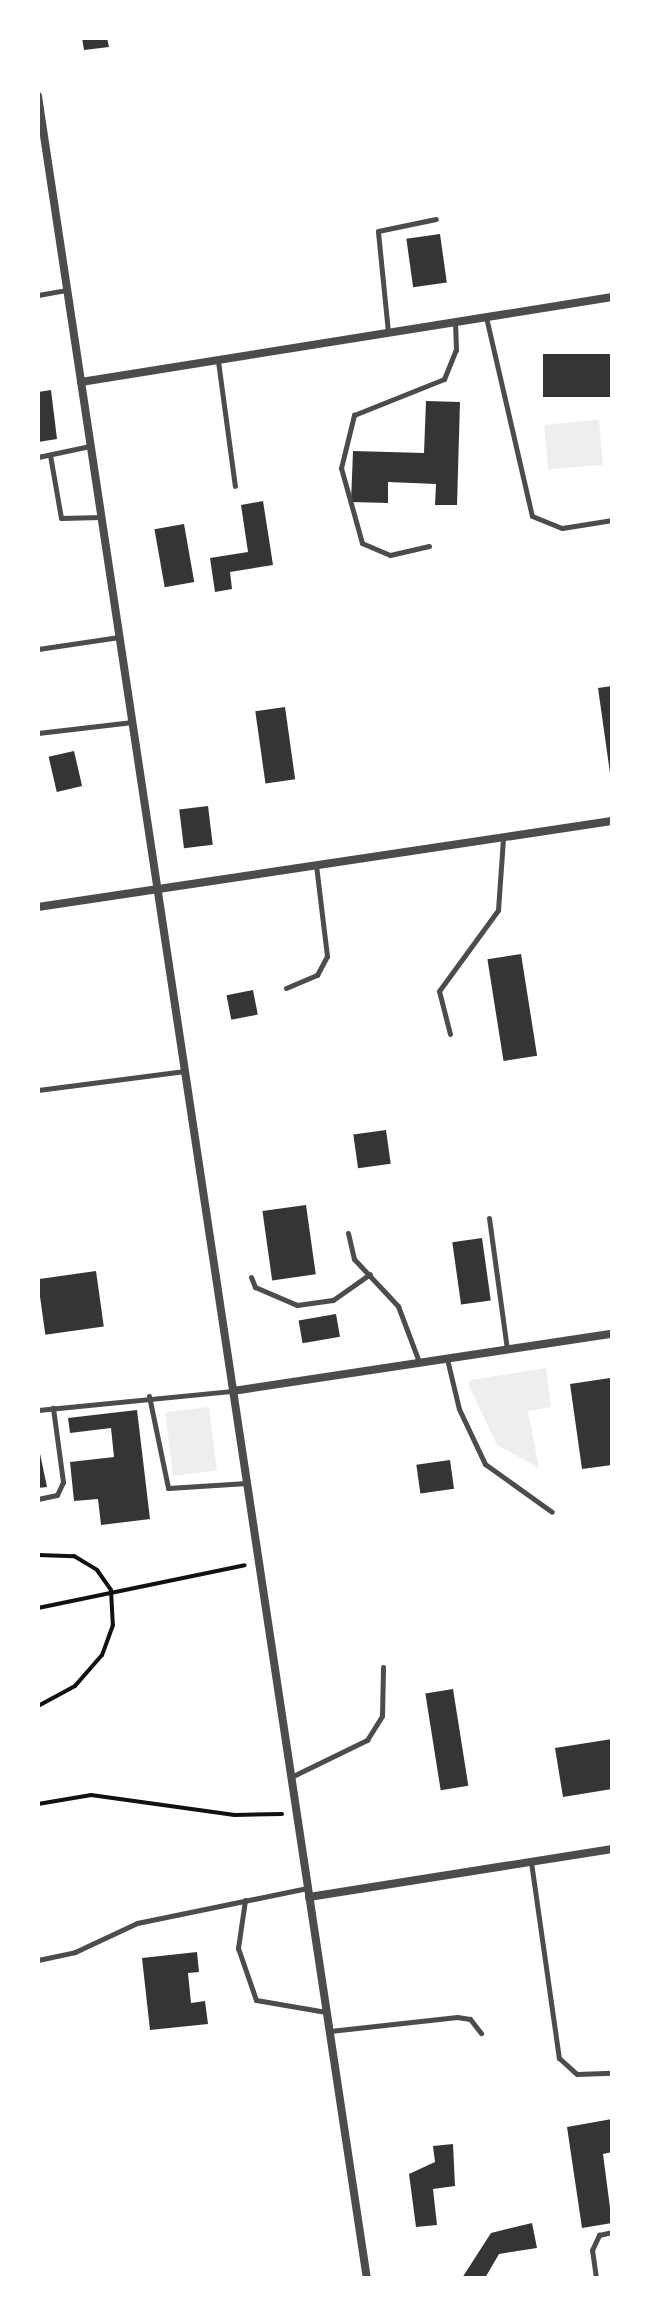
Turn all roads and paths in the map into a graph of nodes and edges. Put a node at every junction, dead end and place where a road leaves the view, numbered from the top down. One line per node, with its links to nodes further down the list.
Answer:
1 (38, 96): 2 (street)
2 (43, 162): 4 (street)
3 (436, 219): 9 (lane)
4 (67, 290): 5 (lane); 11 (street)
5 (38, 295)
6 (612, 297): 7 (street)
7 (486, 317): 8 (street); 17 (lane)
8 (455, 322): 9 (street); 18 (lane)
9 (388, 333): 10 (street)
10 (218, 360): 11 (street); 15 (lane)
11 (81, 382): 12 (street)
12 (91, 446): 13 (lane); 16 (street)
13 (50, 455): 14 (lane); 16 (lane)
14 (38, 457)
15 (235, 486)
16 (102, 517): 19 (street)
17 (612, 520)
18 (429, 546)
19 (120, 637): 20 (lane); 21 (street)
20 (38, 649)
21 (133, 722): 22 (lane); 26 (street)
22 (38, 733)
23 (612, 821): 24 (street)
24 (503, 837): 25 (street); 29 (lane)
25 (316, 864): 26 (street); 28 (lane)
26 (159, 888): 27 (street); 30 (street)
27 (38, 907)
28 (286, 988)
29 (450, 1034)
30 (185, 1071): 31 (lane); 40 (street)
31 (38, 1090)
32 (489, 1218): 37 (lane)
33 (348, 1233): 34 (lane)
34 (370, 1274): 35 (lane); 39 (lane)
35 (251, 1277)
36 (612, 1334): 37 (street)
37 (507, 1350): 38 (street)
38 (447, 1359): 39 (street); 46 (lane)
39 (420, 1363): 40 (street)
40 (233, 1391): 41 (lane); 44 (street)
41 (149, 1396): 42 (lane); 44 (lane)
42 (53, 1408): 43 (lane); 45 (lane)
43 (38, 1410)
44 (247, 1483): 48 (street)
45 (38, 1499)
46 (552, 1512)
47 (38, 1555): 49 (path)
48 (259, 1563): 49 (path); 53 (street)
49 (111, 1590): 50 (path); 52 (path)
50 (38, 1608)
51 (383, 1667): 53 (lane)
52 (38, 1706)
53 (291, 1777): 55 (street)
54 (38, 1804): 55 (path)
55 (297, 1814): 58 (street)
56 (612, 1849): 57 (street)
57 (531, 1862): 58 (street); 64 (lane)
58 (309, 1893): 59 (lane); 61 (street)
59 (245, 1900): 60 (lane); 61 (lane)
60 (38, 1960)
61 (327, 2012): 62 (street)
62 (330, 2031): 63 (lane); 66 (street)
63 (481, 2033)
64 (612, 2073)
65 (612, 2232): 67 (lane)
66 (367, 2278)
67 (596, 2278)

